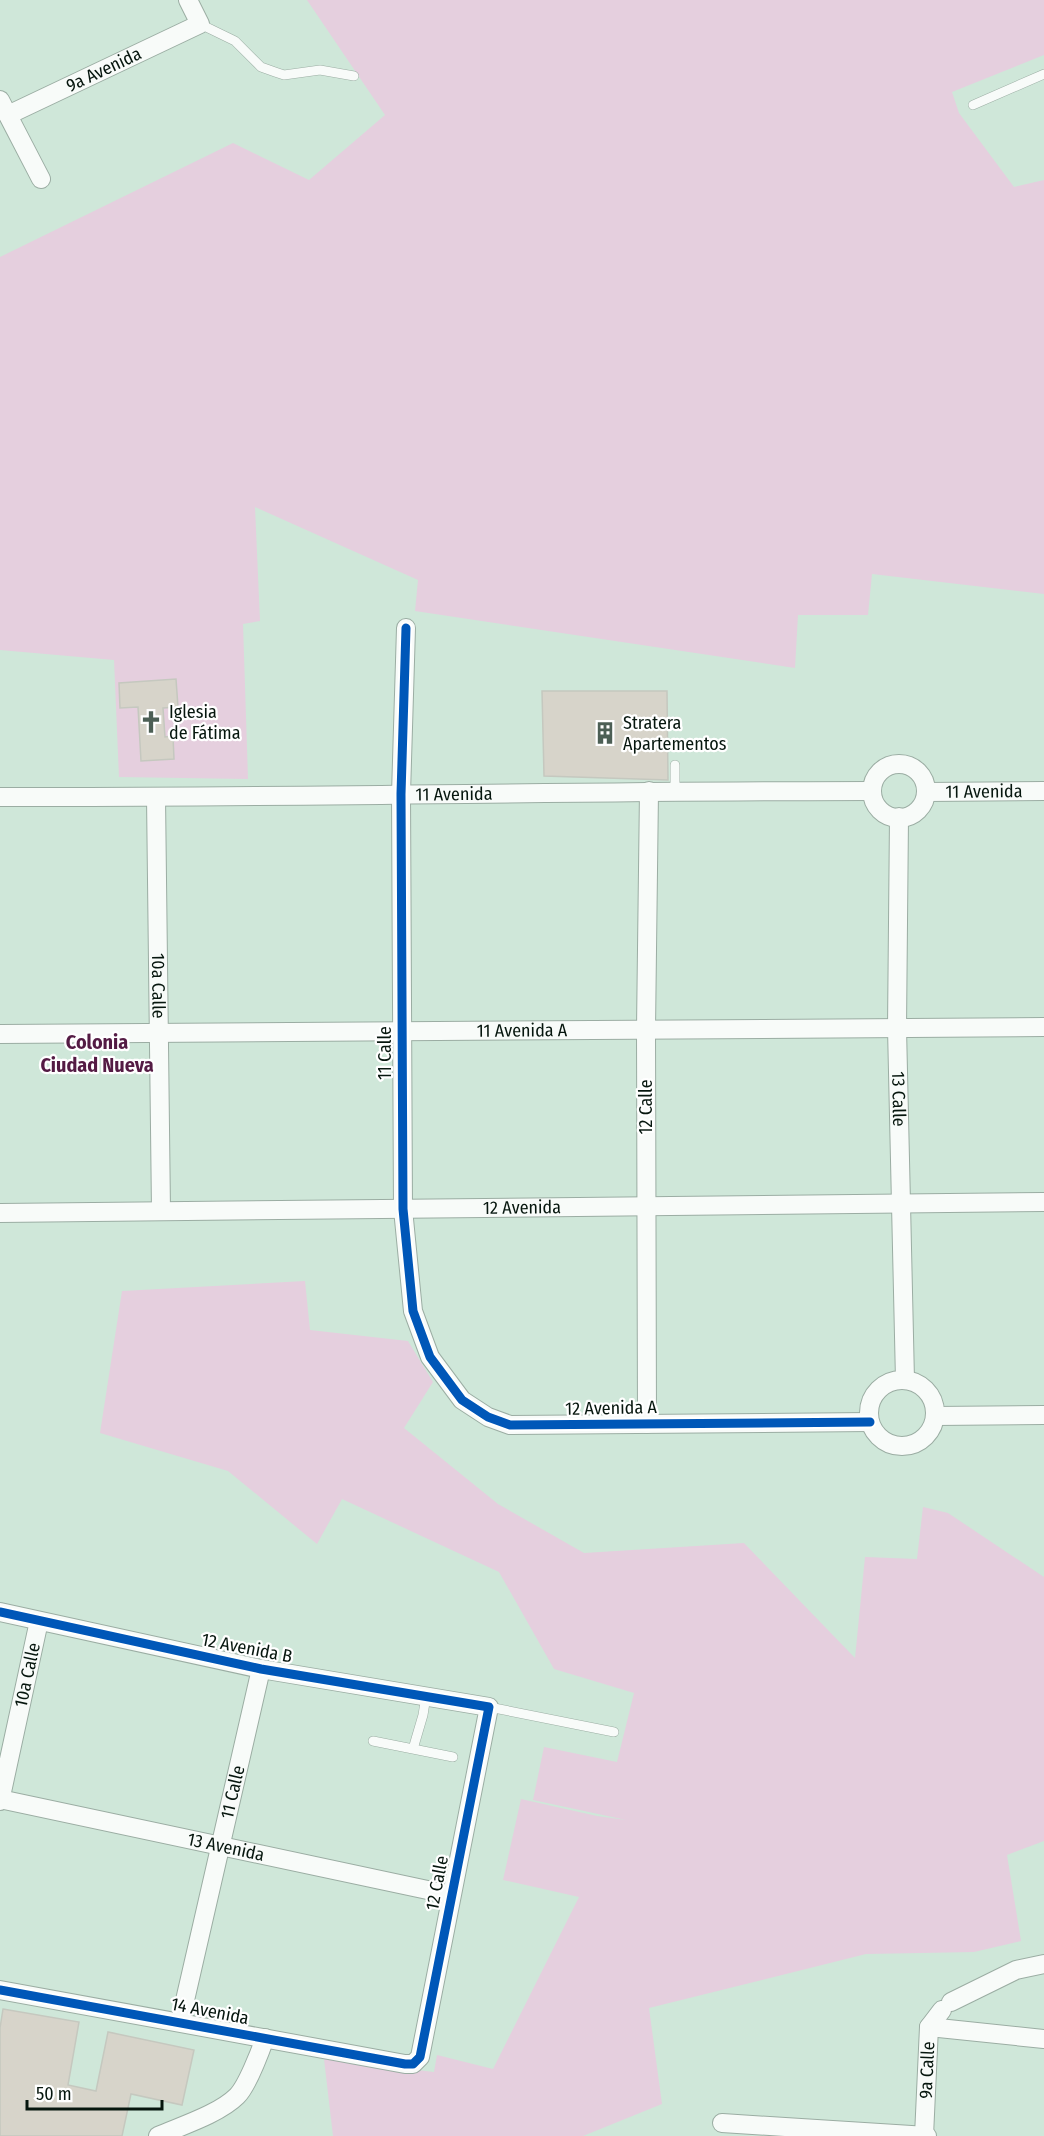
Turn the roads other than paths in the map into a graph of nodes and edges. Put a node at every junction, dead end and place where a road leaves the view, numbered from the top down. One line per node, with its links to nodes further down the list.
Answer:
1 (188, 0): 2 (street)
2 (200, 24): 4 (lane); 6 (street, 9a Avenida)
3 (1044, 74): 5 (lane)
4 (354, 76)
5 (973, 105)
6 (4, 107): 7 (street)
7 (41, 179)
8 (406, 628): 15 (street, 11 Calle)
9 (675, 765): 11 (lane)
10 (649, 790): 11 (street, 11 Avenida); 15 (street, 11 Avenida); 21 (street, 12 Calle)
11 (675, 790): 12 (street, 11 Avenida)
12 (872, 790): 14 (street); 18 (street)
13 (1044, 791): 14 (street, 11 Avenida)
14 (926, 792): 18 (street)
15 (401, 794): 17 (street, 11 Avenida); 22 (street, 11 Calle)
16 (0, 797): 17 (street, 11 Avenida)
17 (156, 797): 23 (street, 10a Calle)
18 (899, 817): 20 (street, 13 Calle)
19 (1044, 1027): 20 (street, 11 Avenida A)
20 (897, 1028): 21 (street, 11 Avenida A); 25 (street, 13 Calle)
21 (646, 1029): 22 (street, 11 Avenida A); 27 (street, 12 Calle)
22 (402, 1031): 23 (street, 11 Avenida A); 28 (street, 11 Calle)
23 (159, 1032): 24 (street, 11 Avenida A); 29 (street, 10a Calle)
24 (0, 1034)
25 (902, 1202): 26 (street, 12 Avenida); 27 (street, 12 Avenida); 32 (street, 13 Calle)
26 (1044, 1202)
27 (646, 1205): 28 (street, 12 Avenida); 36 (street, 12 Calle)
28 (403, 1209): 29 (street, 12 Avenida); 31 (street, 11 Calle)
29 (161, 1211): 30 (street, 12 Avenida)
30 (0, 1213)
31 (413, 1311): 36 (street, 12 Avenida A)
32 (905, 1380): 34 (street); 35 (street)
33 (1044, 1415): 34 (street)
34 (935, 1416): 35 (street)
35 (870, 1422): 36 (street, 12 Avenida A)
36 (647, 1424)
37 (0, 1612): 38 (street, 12 Avenida B)
38 (39, 1621): 39 (street, 12 Avenida B); 46 (street, 10a Calle)
39 (261, 1669): 40 (street, 12 Avenida B); 47 (street, 11 Calle)
40 (426, 1696): 41 (street, 12 Avenida B); 44 (lane)
41 (489, 1707): 42 (lane); 48 (street, 12 Calle)
42 (614, 1732)
43 (373, 1742): 44 (lane)
44 (413, 1749): 45 (lane)
45 (453, 1757)
46 (0, 1800): 47 (street, 13 Avenida)
47 (221, 1846): 48 (street, 13 Avenida); 51 (street, 11 Calle)
48 (451, 1895): 55 (street, 12 Calle)
49 (1044, 1964): 52 (street, 9a Calle)
50 (0, 1990): 51 (street, 14 Avenida)
51 (180, 2022): 53 (street, 14 Avenida)
52 (929, 2027): 54 (street); 58 (street, 9a Calle)
53 (265, 2038): 55 (street, 14 Avenida); 57 (street)
54 (1044, 2039)
55 (413, 2064)
56 (722, 2123): 58 (street)
57 (158, 2136)
58 (925, 2136)

